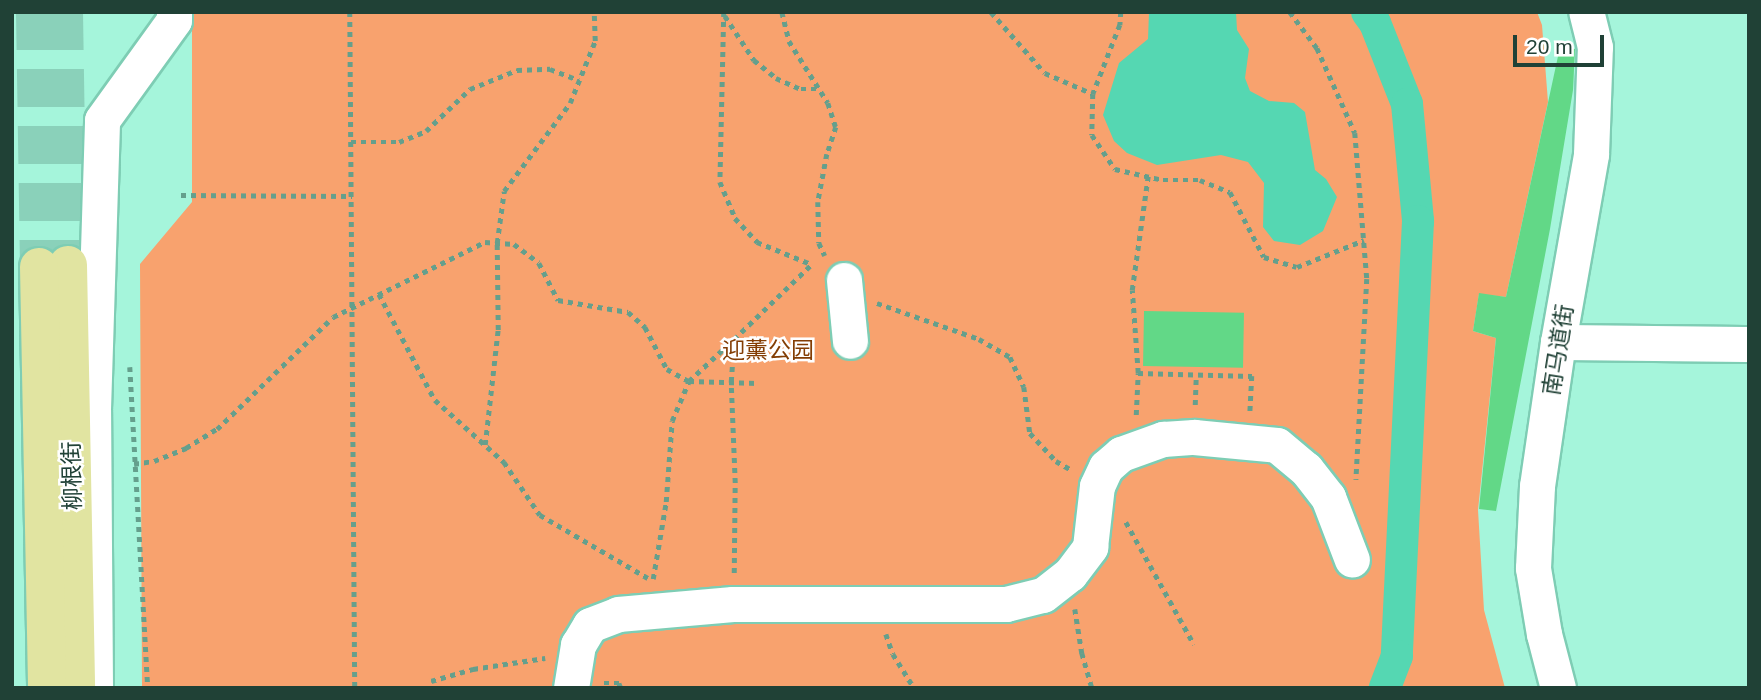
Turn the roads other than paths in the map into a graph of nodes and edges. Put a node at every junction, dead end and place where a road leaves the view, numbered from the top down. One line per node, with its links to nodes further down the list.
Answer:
1 (174, 12): 10 (street)
2 (1586, 12): 5 (street, 南马道街)
3 (837, 274): 4 (street)
4 (850, 341)
5 (1558, 342): 6 (street); 12 (street, 南马道街)
6 (1749, 344)
7 (1352, 560): 11 (street)
8 (47, 688): 9 (main road, 柳根街)
9 (76, 688)
10 (95, 688)
11 (571, 688)
12 (1558, 688)

